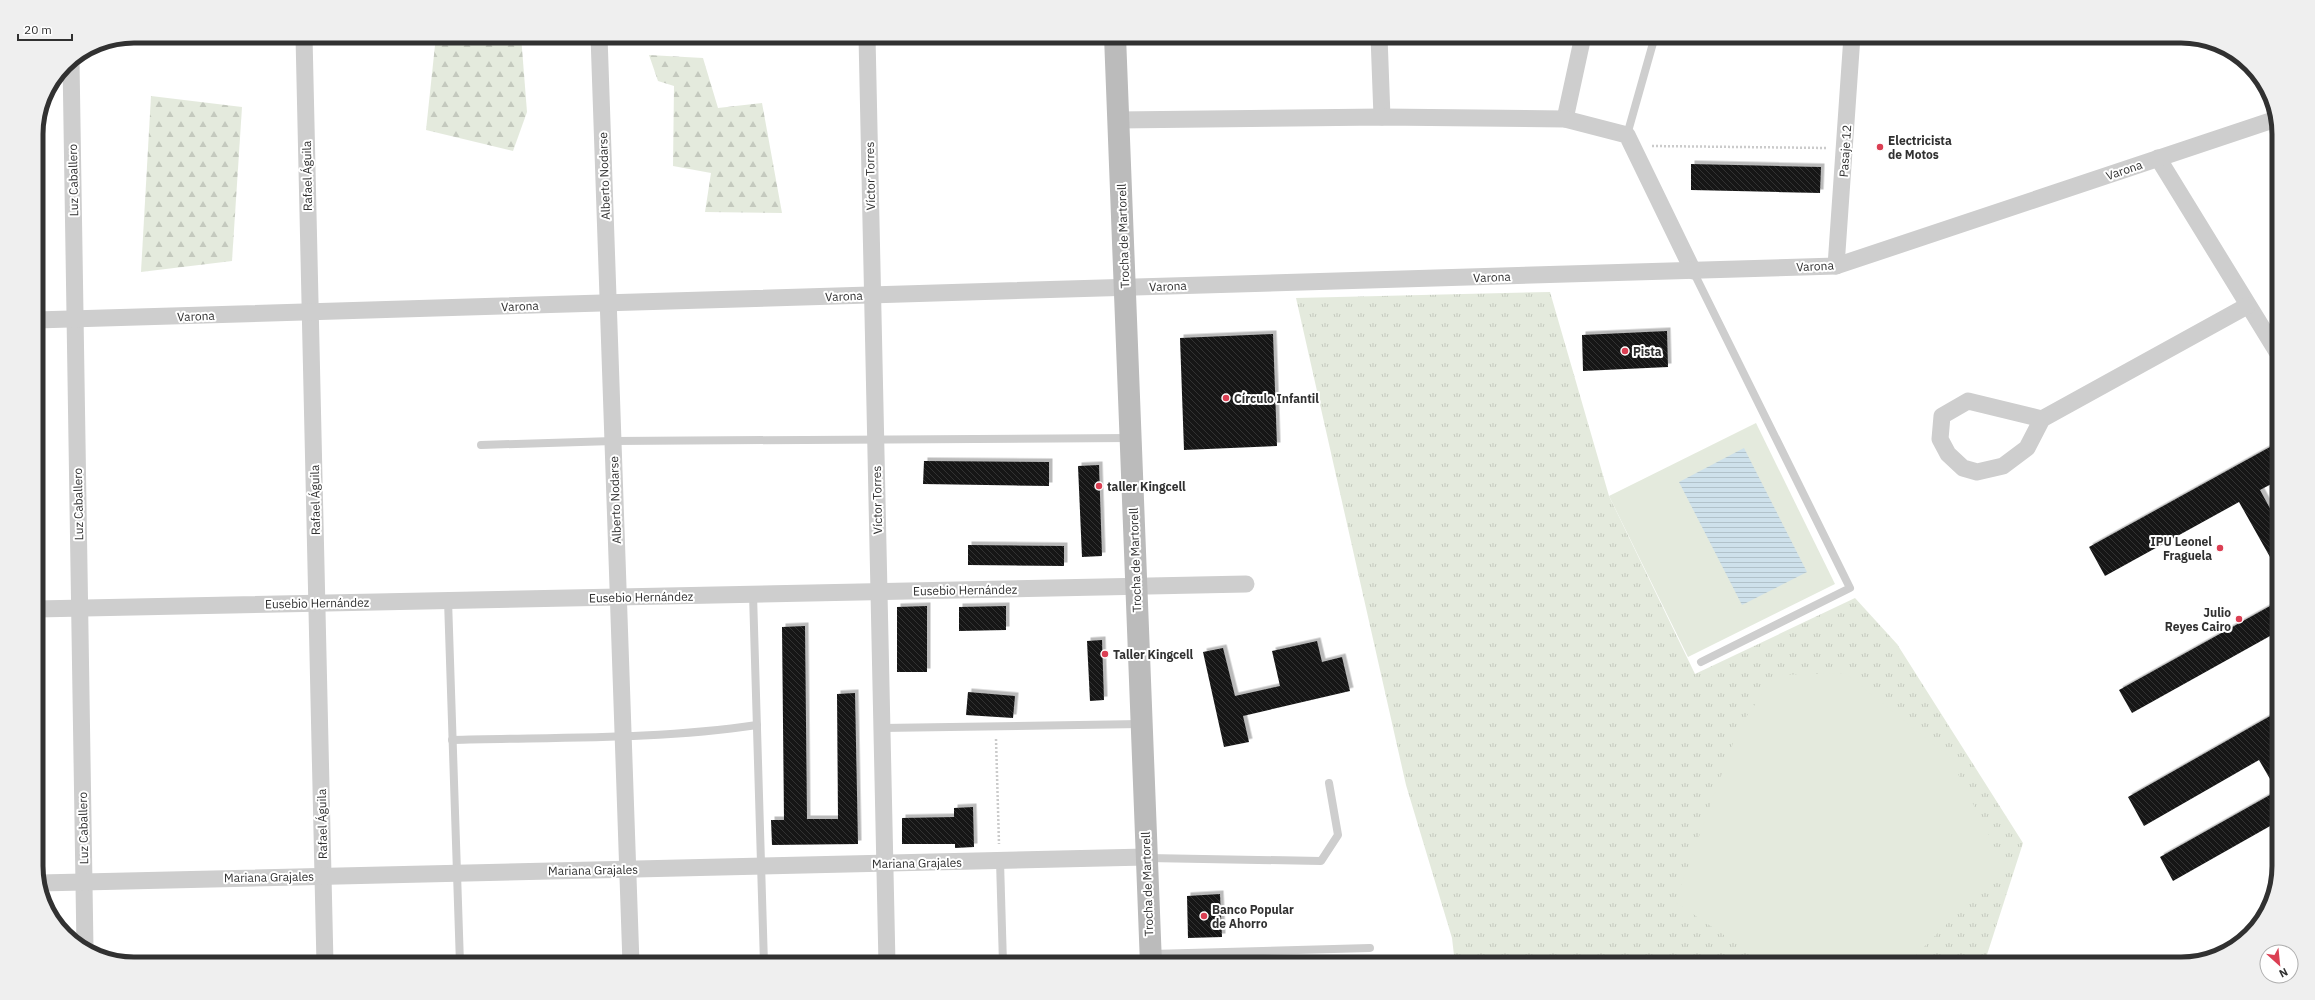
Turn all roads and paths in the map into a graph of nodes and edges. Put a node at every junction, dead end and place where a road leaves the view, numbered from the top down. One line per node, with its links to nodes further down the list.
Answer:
1 (304, 43): 23 (street, Rafael Águila)
2 (599, 43): 21 (street, Alberto Nodarse)
3 (867, 43): 20 (street, Víctor Torres)
4 (1115, 43): 12 (street, Trocha de Martorell)
5 (1379, 43): 10 (street)
6 (1581, 43): 11 (street)
7 (1653, 43): 14 (lane)
8 (1852, 43): 15 (street, Pasaje 12)
9 (71, 69): 24 (street, Luz Caballero)
10 (1382, 117): 11 (street); 12 (street)
11 (1565, 118): 14 (street)
12 (1118, 120): 19 (street, Trocha de Martorell)
13 (2271, 121): 16 (street, Varona)
14 (1630, 140): 15 (path); 18 (street)
15 (1846, 148): 17 (street, Pasaje 12)
16 (2158, 158): 17 (street, Varona); 22 (street)
17 (1836, 266): 18 (street, Varona)
18 (1693, 271): 19 (street, Varona); 41 (lane)
19 (1125, 288): 20 (street, Varona); 28 (street, Trocha de Martorell)
20 (873, 295): 21 (street, Varona); 29 (street, Víctor Torres)
21 (608, 303): 23 (street, Varona); 30 (street, Alberto Nodarse)
22 (2247, 306): 26 (street); 27 (street)
23 (310, 312): 24 (street, Varona); 38 (street, Rafael Águila)
24 (75, 319): 25 (street, Varona); 39 (street, Luz Caballero)
25 (43, 320)
26 (2272, 344)
27 (2042, 419): 27 (street)
28 (1130, 438): 29 (lane); 33 (street, Trocha de Martorell)
29 (876, 440): 30 (lane); 34 (street, Víctor Torres)
30 (613, 441): 31 (lane); 36 (street, Alberto Nodarse)
31 (481, 445)
32 (1246, 584): 33 (street, Eusebio Hernández)
33 (1136, 586): 34 (street, Eusebio Hernández); 42 (street, Trocha de Martorell)
34 (879, 592): 35 (street, Eusebio Hernández); 45 (street, Víctor Torres)
35 (753, 594): 36 (street, Eusebio Hernández); 43 (lane)
36 (618, 597): 37 (street, Eusebio Hernández); 46 (street, Alberto Nodarse)
37 (448, 600): 38 (street, Eusebio Hernández); 47 (lane)
38 (317, 603): 39 (street, Eusebio Hernández); 55 (street, Rafael Águila)
39 (80, 608): 40 (street, Eusebio Hernández); 56 (street, Luz Caballero)
40 (43, 609)
41 (1701, 662)
42 (1141, 724): 44 (lane); 49 (street, Trocha de Martorell)
43 (757, 725): 46 (lane); 52 (lane)
44 (996, 725): 45 (lane); 50 (path)
45 (882, 728): 51 (street, Víctor Torres)
46 (623, 735): 47 (lane); 53 (street, Alberto Nodarse)
47 (452, 740): 54 (lane)
48 (1329, 783): 49 (lane)
49 (1146, 858): 50 (street, Mariana Grajales); 66 (street, Trocha de Martorell)
50 (1000, 861): 51 (street, Mariana Grajales); 65 (lane)
51 (885, 864): 52 (street, Mariana Grajales); 64 (street, Víctor Torres)
52 (761, 866): 53 (street, Mariana Grajales); 63 (lane)
53 (627, 869): 54 (street, Mariana Grajales); 62 (street, Alberto Nodarse)
54 (457, 873): 55 (street, Mariana Grajales); 61 (lane)
55 (323, 876): 56 (street, Mariana Grajales); 60 (street, Rafael Águila)
56 (84, 882): 57 (street, Mariana Grajales); 58 (street, Luz Caballero)
57 (45, 883)
58 (85, 942)
59 (1370, 948): 67 (lane)
60 (325, 957)
61 (460, 957)
62 (630, 957)
63 (764, 957)
64 (887, 957)
65 (1003, 957)
66 (1150, 957)
67 (1190, 957)

